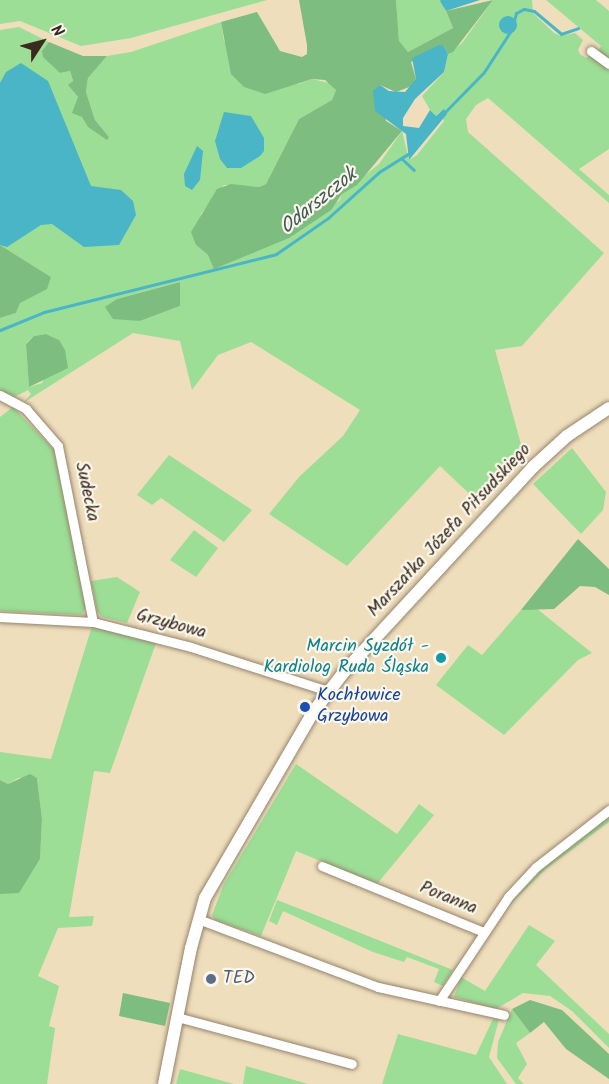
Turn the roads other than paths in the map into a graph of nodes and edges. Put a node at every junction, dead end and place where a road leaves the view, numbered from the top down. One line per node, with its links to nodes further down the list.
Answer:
1 (591, 51): 2 (street)
2 (609, 64)
3 (0, 395): 6 (street, Sudecka)
4 (609, 408): 7 (street, Marszałka Józefa Piłsudskiego)
5 (0, 618): 6 (street, Grzybowa)
6 (93, 622): 7 (street, Grzybowa)
7 (328, 692): 10 (street, Marszałka Józefa Piłsudskiego)
8 (609, 810): 11 (street)
9 (322, 866): 11 (street, Poranna)
10 (198, 919): 12 (street); 14 (street, Marszałka Józefa Piłsudskiego)
11 (484, 932): 12 (street, Poranna)
12 (439, 1001): 13 (street)
13 (504, 1015)
14 (177, 1017): 15 (street); 16 (street, Marszałka Józefa Piłsudskiego)
15 (352, 1064)
16 (164, 1084)

